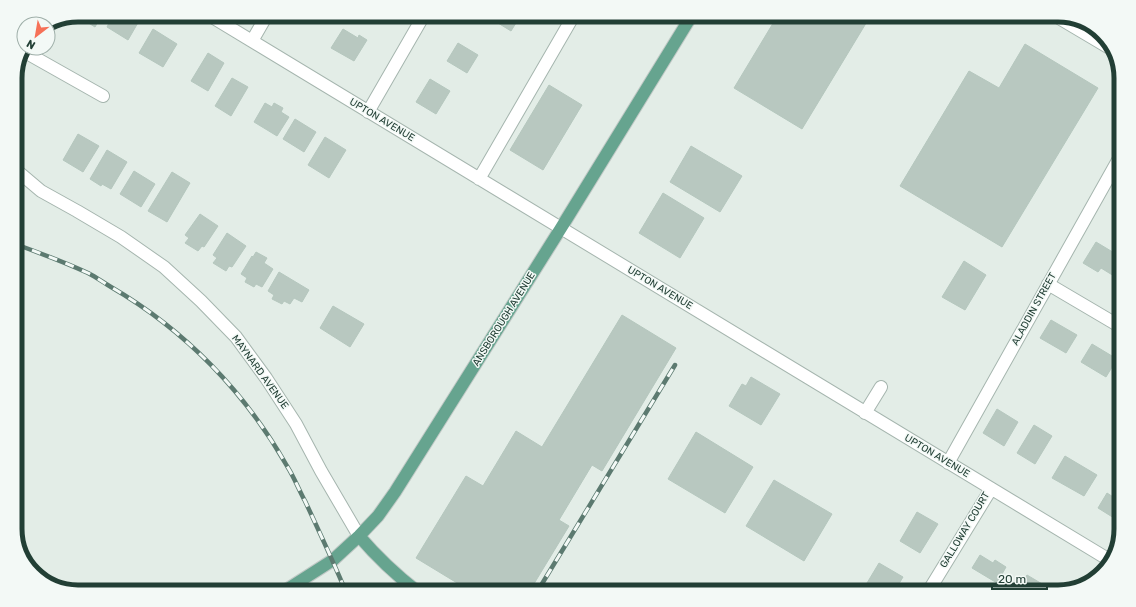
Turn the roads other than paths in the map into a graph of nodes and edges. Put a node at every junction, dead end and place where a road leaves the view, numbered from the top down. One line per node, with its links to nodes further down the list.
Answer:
1 (221, 22): 7 (street, UPTON AVENUE)
2 (263, 22): 7 (street)
3 (420, 22): 11 (street)
4 (570, 22): 14 (street)
5 (688, 22): 15 (main road, ANSBOROUGH AVENUE)
6 (1067, 23): 8 (street)
7 (252, 41): 11 (street, UPTON AVENUE)
8 (1102, 44)
9 (32, 56): 10 (street)
10 (103, 96)
11 (368, 112): 14 (street, UPTON AVENUE)
12 (1114, 167): 16 (street, ALADDIN STREET)
13 (22, 175): 22 (street, MAYNARD AVENUE)
14 (479, 179): 15 (street, UPTON AVENUE)
15 (561, 228): 19 (street, UPTON AVENUE); 22 (main road, ANSBOROUGH AVENUE)
16 (1048, 284): 17 (street); 20 (street, ALADDIN STREET)
17 (1114, 323)
18 (880, 387): 19 (street)
19 (865, 413): 20 (street, UPTON AVENUE)
20 (948, 463): 21 (street, UPTON AVENUE)
21 (991, 489): 23 (street, UPTON AVENUE); 26 (street, GALLOWAY COURT)
22 (359, 536): 24 (main road, ANSBOROUGH AVENUE); 25 (main road, MAYNARD AVENUE)
23 (1106, 558)
24 (293, 585)
25 (409, 585)
26 (932, 585)

